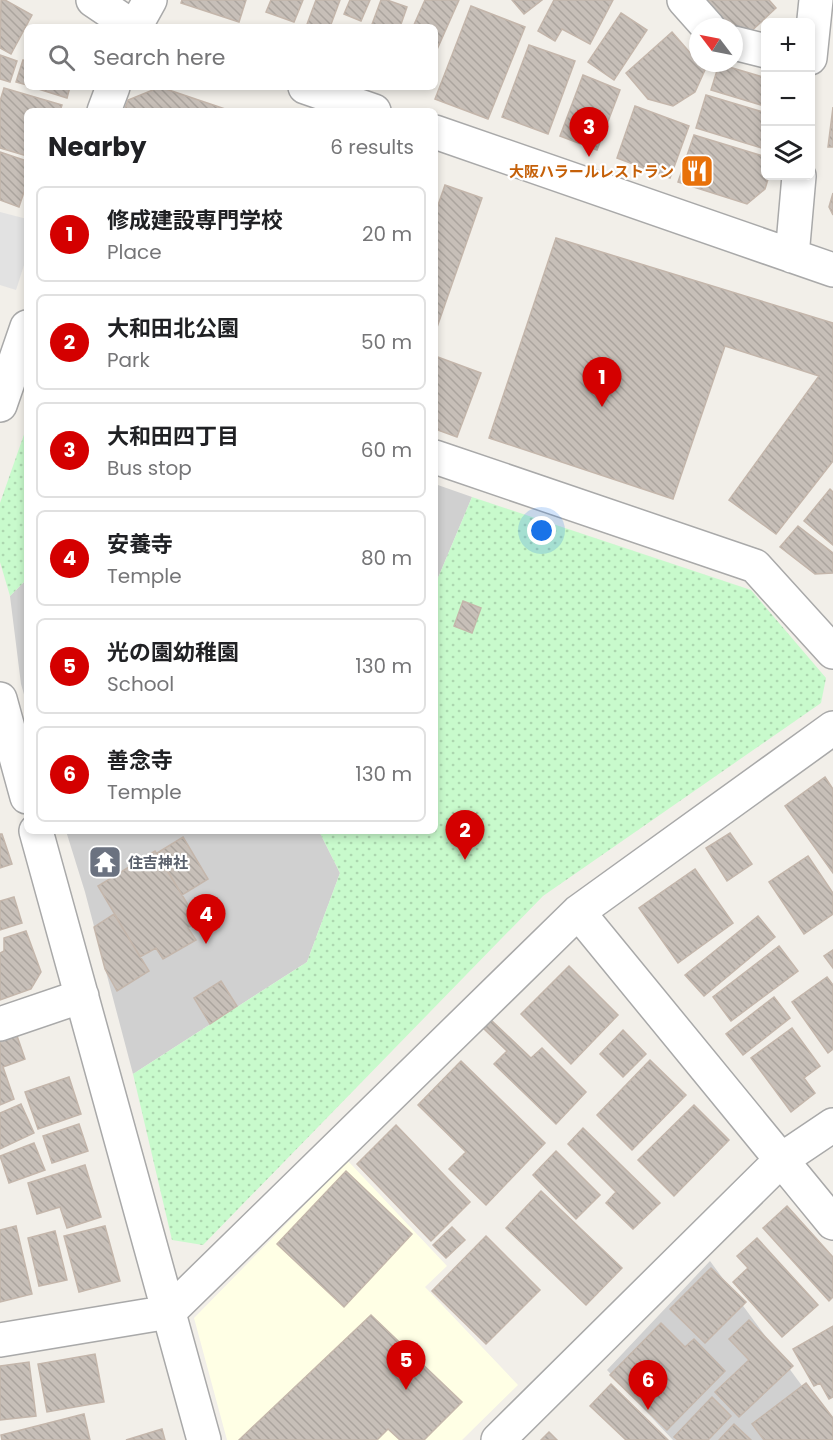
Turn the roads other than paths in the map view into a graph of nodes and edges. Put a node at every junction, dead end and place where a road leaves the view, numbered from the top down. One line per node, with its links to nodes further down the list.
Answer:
1 (93, 0): 7 (street)
2 (150, 0): 8 (street)
3 (684, 0): 5 (street)
4 (816, 0): 6 (street)
5 (700, 18)
6 (814, 18)
7 (129, 24)
8 (136, 24)
9 (743, 45): 10 (street)
10 (761, 50)
11 (112, 90): 13 (street)
12 (314, 90): 14 (street)
13 (105, 108)
14 (365, 108)
15 (438, 133): 17 (street)
16 (799, 180): 17 (street)
17 (792, 256): 18 (street)
18 (833, 270)
19 (24, 336): 20 (street)
20 (0, 405)
21 (438, 458): 22 (street)
22 (833, 652)
23 (0, 699): 25 (street)
24 (833, 728): 27 (street)
25 (17, 792)
26 (37, 834): 28 (street)
27 (578, 912): 31 (street); 33 (street)
28 (82, 996): 29 (street); 33 (street)
29 (0, 1024)
30 (833, 1125): 31 (street)
31 (782, 1160): 32 (street); 36 (street)
32 (833, 1222)
33 (170, 1312): 34 (street); 35 (street)
34 (0, 1340)
35 (204, 1440)
36 (498, 1440)

